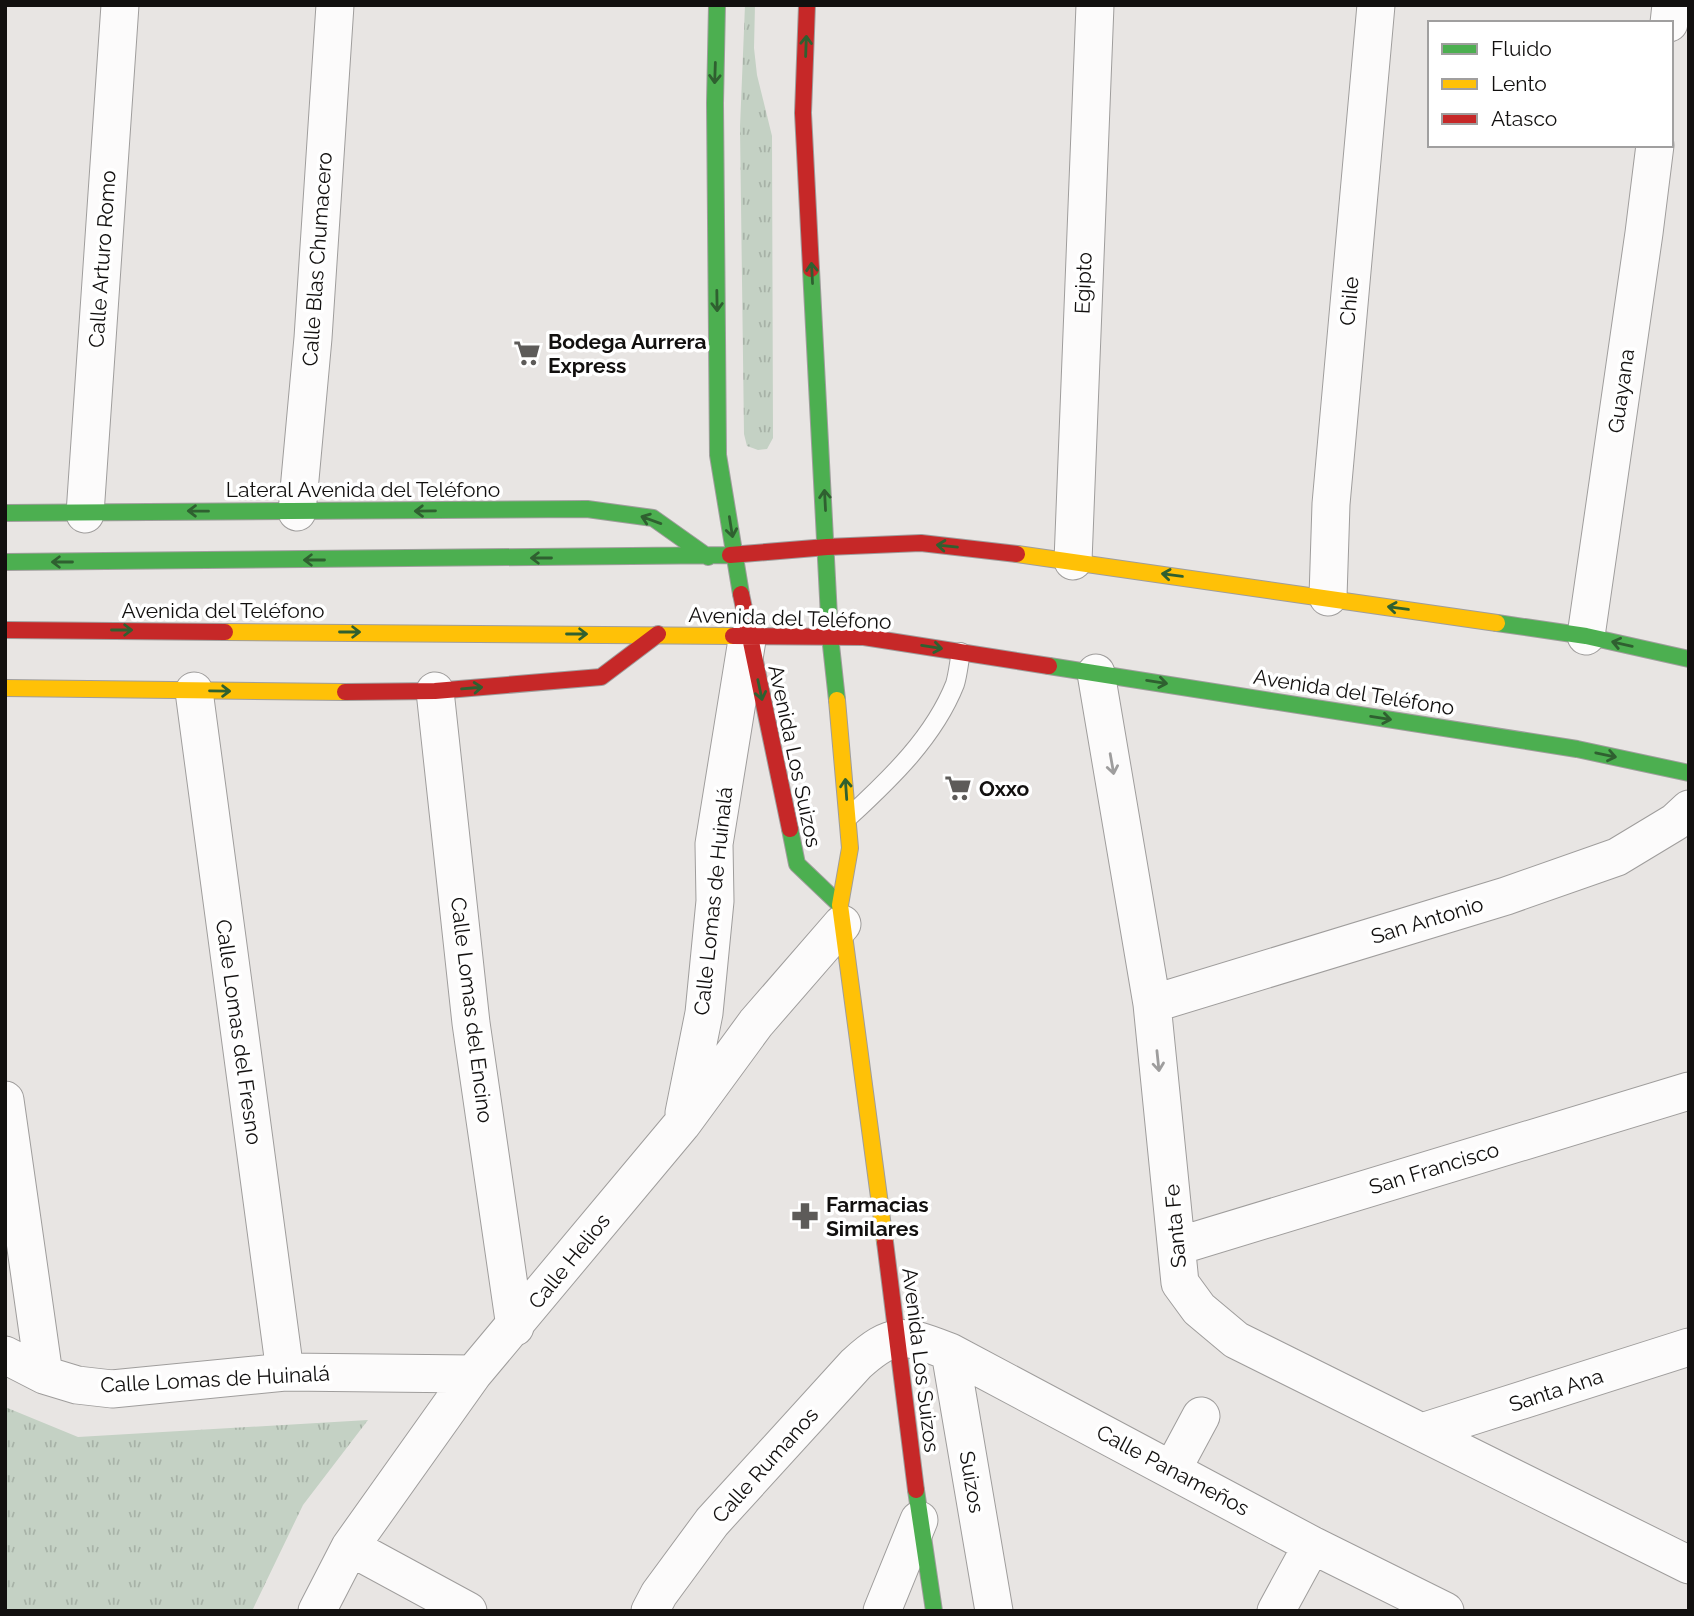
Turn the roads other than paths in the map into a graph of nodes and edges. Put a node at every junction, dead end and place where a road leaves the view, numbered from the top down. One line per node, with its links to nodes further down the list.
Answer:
1 (120, 5): 10 (street, Calle Arturo Romo)
2 (335, 5): 8 (street, Calle Blas Chumacero)
3 (717, 5): 12 (main road, Avenida Los Suizos, one-way to 12)
4 (807, 5): 11 (main road, Avenida Los Suizos, one-way to 4)
5 (1095, 5): 14 (street, Egipto)
6 (1376, 5): 16 (street, Chile)
7 (1655, 147): 21 (street, Guayana)
8 (297, 512): 10 (main road, Lateral Avenida del Teléfono, one-way to 10); 13 (main road, Lateral Avenida del Teléfono, one-way to 8)
9 (5, 513): 10 (main road, Lateral Avenida del Teléfono)
10 (85, 514)
11 (827, 547): 12 (main road); 14 (main road, one-way to 11); 20 (main road, Avenida Los Suizos)
12 (735, 556): 13 (main road); 19 (main road, Avenida Los Suizos)
13 (708, 557): 15 (main road, one-way to 15)
14 (1073, 561): 16 (main road, one-way to 14)
15 (5, 562)
16 (1328, 597): 21 (main road, one-way to 16)
17 (5, 630): 18 (main road, Avenida del Teléfono, one-way to 18)
18 (658, 634): 19 (main road, Avenida del Teléfono); 27 (main road, one-way to 18)
19 (748, 636): 20 (main road, Avenida del Teléfono); 31 (main road, Avenida Los Suizos, one-way to 31); 35 (street, Calle Lomas de Huinalá)
20 (830, 636): 22 (main road, Avenida del Teléfono, one-way to 22); 30 (main road, Avenida Los Suizos, one-way to 20)
21 (1586, 636): 23 (main road, one-way to 21)
22 (961, 652): 24 (main road, Avenida del Teléfono); 30 (lane)
23 (1689, 659)
24 (1096, 673): 28 (main road, Avenida del Teléfono, one-way to 28); 32 (street, Santa Fe, one-way to 32)
25 (5, 688): 26 (main road)
26 (194, 691): 27 (main road, one-way to 27); 42 (street, Calle Lomas del Fresno)
27 (435, 691): 37 (street, Calle Lomas del Encino)
28 (1689, 773)
29 (1689, 808): 32 (street, San Antonio)
30 (848, 818): 31 (main road, Avenida Los Suizos)
31 (841, 915): 35 (street, Calle Helios); 38 (main road, Avenida Los Suizos)
32 (1152, 1004): 36 (street, Santa Fe, one-way to 36)
33 (1689, 1091): 36 (street, San Francisco)
34 (5, 1100): 44 (street)
35 (682, 1124): 37 (street, Calle Helios)
36 (1178, 1246): 46 (street, Santa Fe)
37 (515, 1327): 43 (street, Calle Helios)
38 (898, 1338): 40 (street, Calle Panameños); 48 (main road, Avenida Los Suizos); 54 (street, Calle Rumanos)
39 (1689, 1347): 46 (street, Santa Ana)
40 (950, 1352): 47 (street, Calle Panameños); 57 (street, Suizos)
41 (5, 1355): 44 (street, Calle Lomas de Huinalá)
42 (285, 1372): 43 (street, Calle Lomas de Huinalá); 44 (street, Calle Lomas de Huinalá)
43 (473, 1374): 50 (street, Calle Helios)
44 (44, 1375)
45 (1200, 1416): 47 (street)
46 (1422, 1432): 51 (street, Santa Fe)
47 (1172, 1470): 49 (street, Calle Panameños)
48 (919, 1520): 55 (street); 56 (main road, Avenida Los Suizos)
49 (1312, 1545): 58 (street); 59 (street, Calle Panameños)
50 (351, 1547): 52 (street, Calle Helios); 53 (street)
51 (1689, 1565)
52 (317, 1611)
53 (468, 1611)
54 (650, 1611)
55 (882, 1611)
56 (934, 1611)
57 (994, 1611)
58 (1276, 1611)
59 (1445, 1611)

